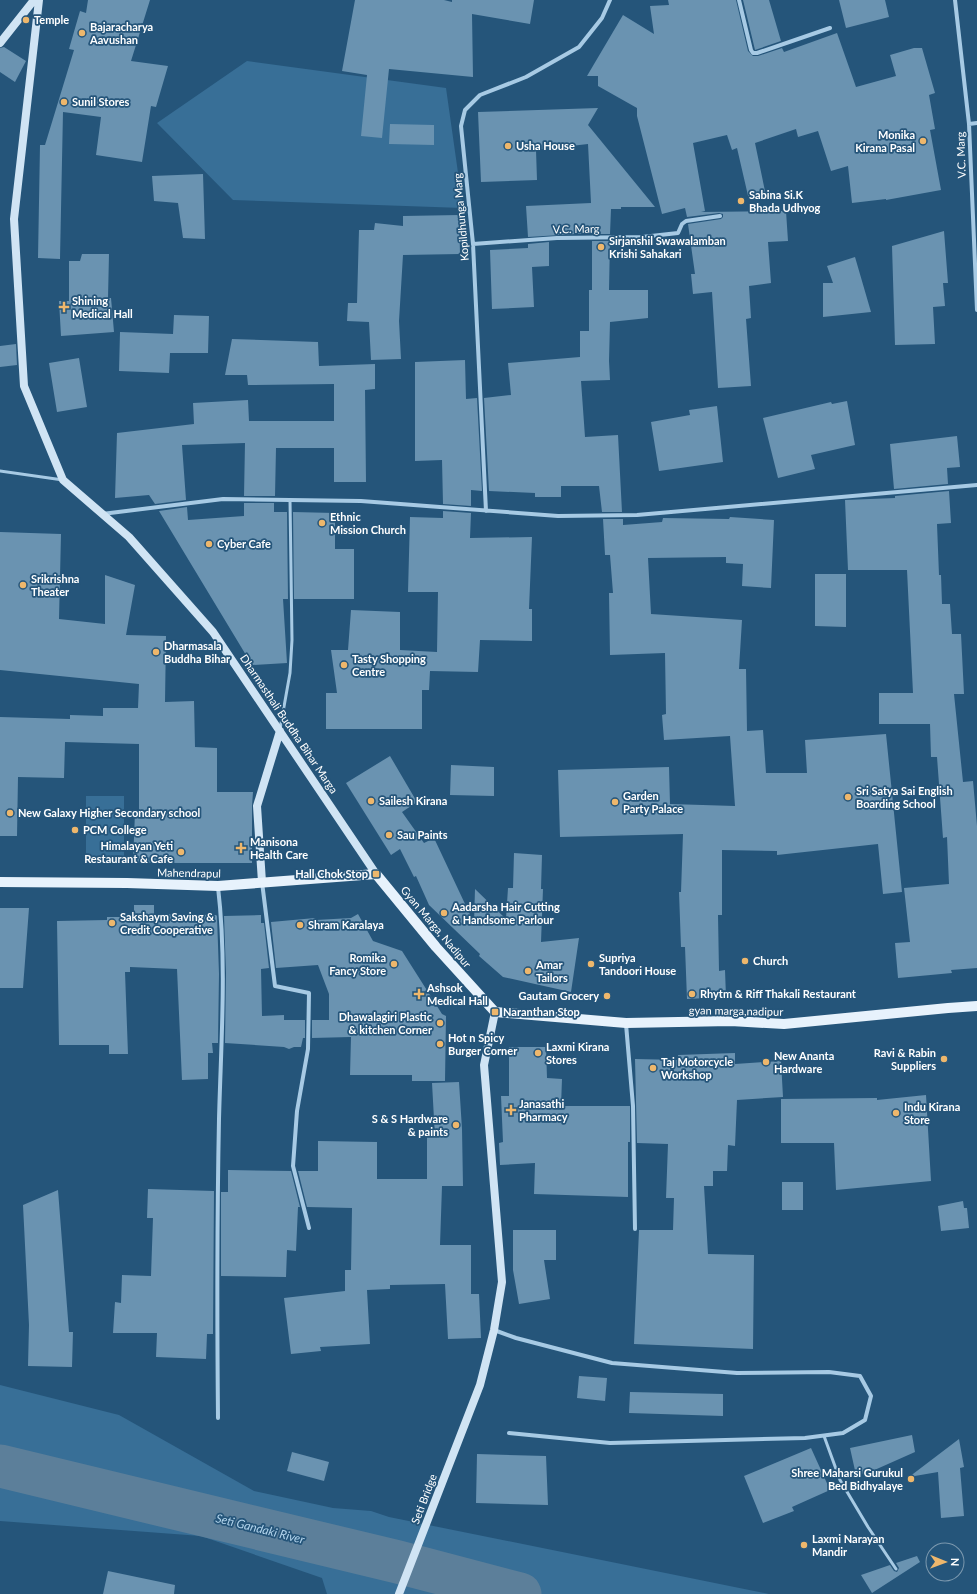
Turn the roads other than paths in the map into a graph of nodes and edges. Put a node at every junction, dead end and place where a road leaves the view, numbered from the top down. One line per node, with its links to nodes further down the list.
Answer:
1 (34, 0): 7 (main road)
2 (39, 0): 14 (main road, Dharmasthali Buddha Bihar Marga)
3 (610, 0): 11 (street, Kopildhunga Marg)
4 (739, 0): 6 (street)
5 (955, 0): 9 (street, V.C. Marg)
6 (830, 28)
7 (0, 44)
8 (977, 123): 9 (street)
9 (969, 124): 12 (street, V.C. Marg)
10 (720, 216): 11 (street, V.C. Marg)
11 (473, 244): 17 (street, Kopildhunga Marg)
12 (977, 310)
13 (0, 471): 14 (lane)
14 (62, 480): 18 (main road, Dharmasthali Buddha Bihar Marga)
15 (977, 485): 17 (street)
16 (290, 500): 17 (street); 18 (street); 19 (lane)
17 (486, 511)
18 (102, 514): 19 (main road, Dharmasthali Buddha Bihar Marga)
19 (280, 731): 20 (main road, Dharmasthali Buddha Bihar Marga); 22 (main road)
20 (376, 874): 22 (main road, Mahendrapul); 25 (main road, Gyan Marga, Nadipur)
21 (0, 882): 23 (main road, Mahendrapul)
22 (262, 882): 23 (main road, Mahendrapul); 27 (street)
23 (218, 886): 30 (street)
24 (977, 1006): 26 (main road, gyan marga,nadipur)
25 (495, 1012): 26 (main road, gyan marga,nadipur); 29 (main road, Seti Bridge)
26 (626, 1023): 28 (street)
27 (309, 1228)
28 (635, 1229)
29 (494, 1330): 32 (street); 34 (main road, Seti Bridge)
30 (218, 1418)
31 (509, 1433): 32 (street)
32 (824, 1436): 33 (lane)
33 (896, 1569)
34 (399, 1594)

